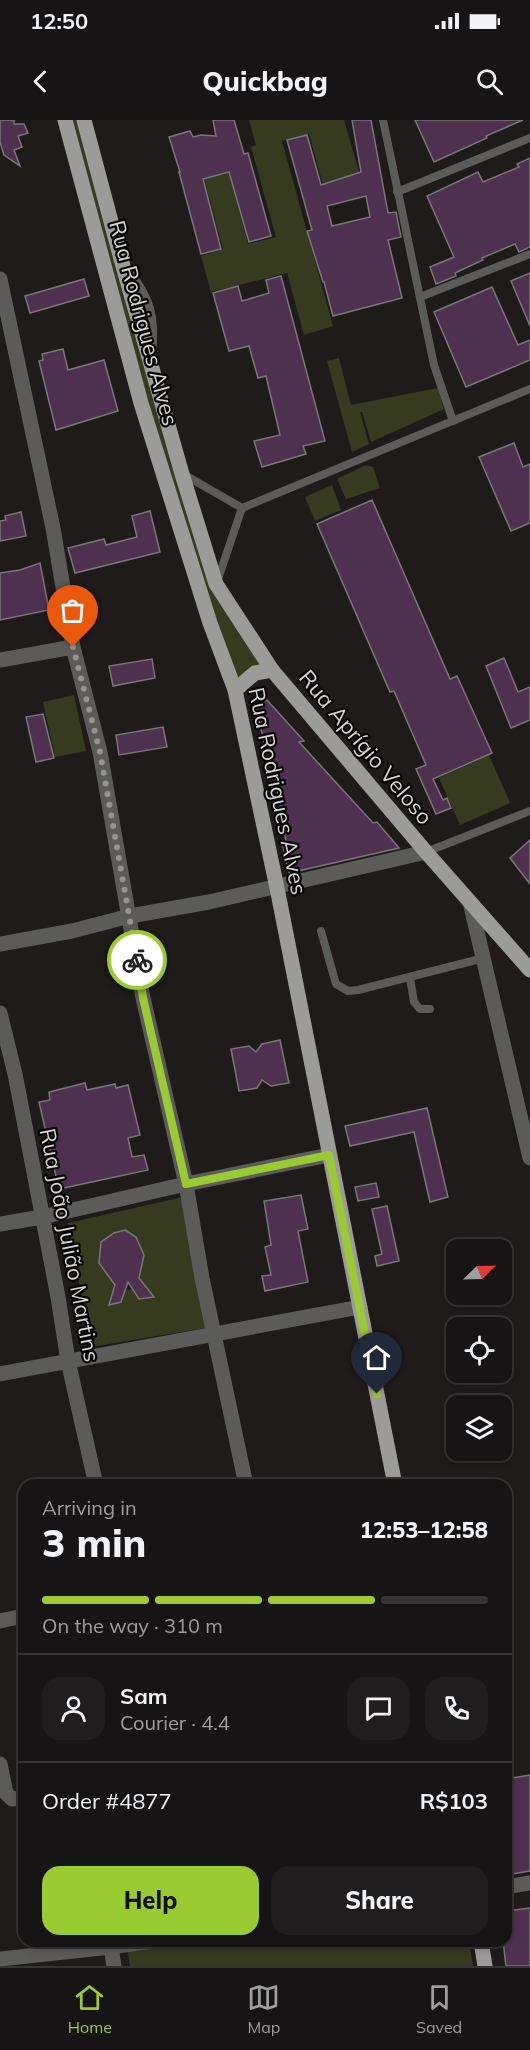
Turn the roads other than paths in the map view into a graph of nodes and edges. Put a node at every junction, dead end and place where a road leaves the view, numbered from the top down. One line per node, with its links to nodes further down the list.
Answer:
1 (65, 120): 17 (main road, Rua Rodrigues Alves)
2 (84, 120): 11 (main road, Rua Rodrigues Alves)
3 (383, 120): 5 (lane)
4 (530, 138): 5 (lane)
5 (397, 192): 8 (lane)
6 (530, 254): 8 (lane)
7 (0, 279): 14 (street)
8 (420, 297): 10 (lane)
9 (530, 389): 10 (lane)
10 (453, 421): 12 (lane)
11 (182, 474): 12 (lane); 13 (main road, Rua Rodrigues Alves)
12 (242, 508): 13 (lane)
13 (216, 584): 16 (main road, Rua Rodrigues Alves)
14 (73, 647): 15 (street); 22 (street)
15 (0, 660)
16 (272, 670): 17 (main road); 19 (main road, Rua Aprígio Veloso)
17 (235, 690): 20 (main road, Rua Rodrigues Alves)
18 (530, 811): 19 (lane)
19 (426, 852): 20 (street); 21 (main road, Rua Aprígio Veloso)
20 (276, 888): 22 (street); 31 (main road, Rua Rodrigues Alves)
21 (470, 902): 25 (street); 26 (main road, Rua Aprígio Veloso)
22 (130, 916): 24 (street); 33 (street)
23 (321, 931): 27 (lane)
24 (0, 944)
25 (484, 958): 27 (lane); 30 (street)
26 (530, 970)
27 (410, 978): 28 (lane)
28 (430, 1009)
29 (0, 1013): 34 (street, Rua João Julião Martins)
30 (524, 1101): 32 (street)
31 (329, 1155): 33 (street); 36 (main road, Rua Rodrigues Alves)
32 (530, 1158)
33 (186, 1184): 34 (street); 37 (street)
34 (42, 1217): 35 (street); 38 (street, Rua João Julião Martins)
35 (0, 1224)
36 (360, 1307): 37 (street); 42 (main road, Rua Rodrigues Alves)
37 (213, 1335): 38 (street); 41 (street)
38 (68, 1361): 39 (street); 40 (street, Rua João Julião Martins)
39 (0, 1374)
40 (95, 1479)
41 (245, 1479)
42 (393, 1479)
43 (18, 1617): 44 (street)
44 (0, 1621)
45 (1, 1770): 46 (street)
46 (3, 1794): 47 (street)
47 (18, 1798)
48 (530, 1883): 49 (street)
49 (512, 1886)
50 (89, 1947): 53 (street)
51 (111, 1947): 54 (street)
52 (482, 1947): 55 (main road)
53 (0, 1959)
54 (114, 1966)
55 (485, 1966)

